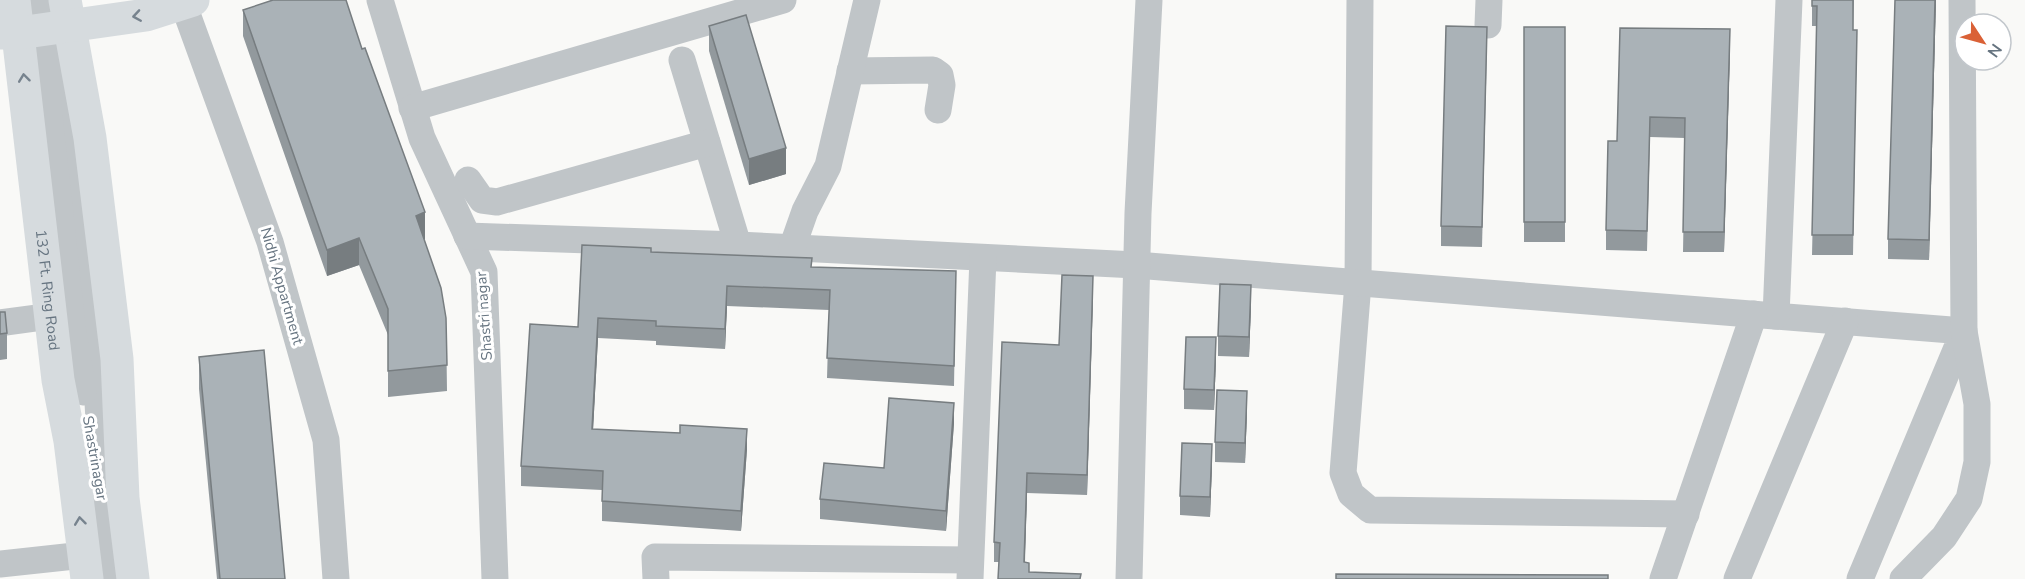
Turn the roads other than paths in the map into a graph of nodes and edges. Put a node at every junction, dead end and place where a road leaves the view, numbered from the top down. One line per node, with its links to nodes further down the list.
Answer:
1 (380, 0): 12 (street, Shastri nagar)
2 (783, 0): 12 (street)
3 (867, 0): 11 (street)
4 (1149, 0): 20 (street)
5 (1360, 0): 21 (street)
6 (1789, 0): 22 (street)
7 (1962, 0): 26 (street)
8 (188, 2): 9 (main road, one-way to 9); 33 (street, Nidhi Appartment)
9 (33, 12): 23 (main road, 132 Ft. Ring Road, one-way to 9); 31 (street, Shastrinagar); 32 (main road)
10 (682, 60): 14 (street)
11 (850, 71): 13 (street); 18 (street)
12 (412, 108): 16 (street, Shastri nagar)
13 (938, 110)
14 (707, 143): 15 (street); 17 (street)
15 (468, 180)
16 (467, 236): 17 (street); 34 (street, Shastri nagar)
17 (738, 245): 18 (street)
18 (792, 248): 19 (street)
19 (982, 258): 20 (street); 30 (street)
20 (1136, 265): 21 (street); 36 (street)
21 (1358, 283): 22 (street); 27 (street)
22 (1765, 315): 24 (street); 27 (street)
23 (51, 316): 25 (street); 29 (main road, 132 Ft. Ring Road, one-way to 23)
24 (1845, 321): 26 (street); 38 (street)
25 (0, 323)
26 (1964, 331): 39 (street); 40 (street)
27 (1686, 514): 37 (street)
28 (0, 564): 29 (street)
29 (85, 567)
30 (970, 570): 35 (street)
31 (111, 579)
32 (133, 579)
33 (336, 579)
34 (495, 579)
35 (656, 579)
36 (1129, 579)
37 (1663, 579)
38 (1737, 579)
39 (1860, 579)
40 (1902, 579)

